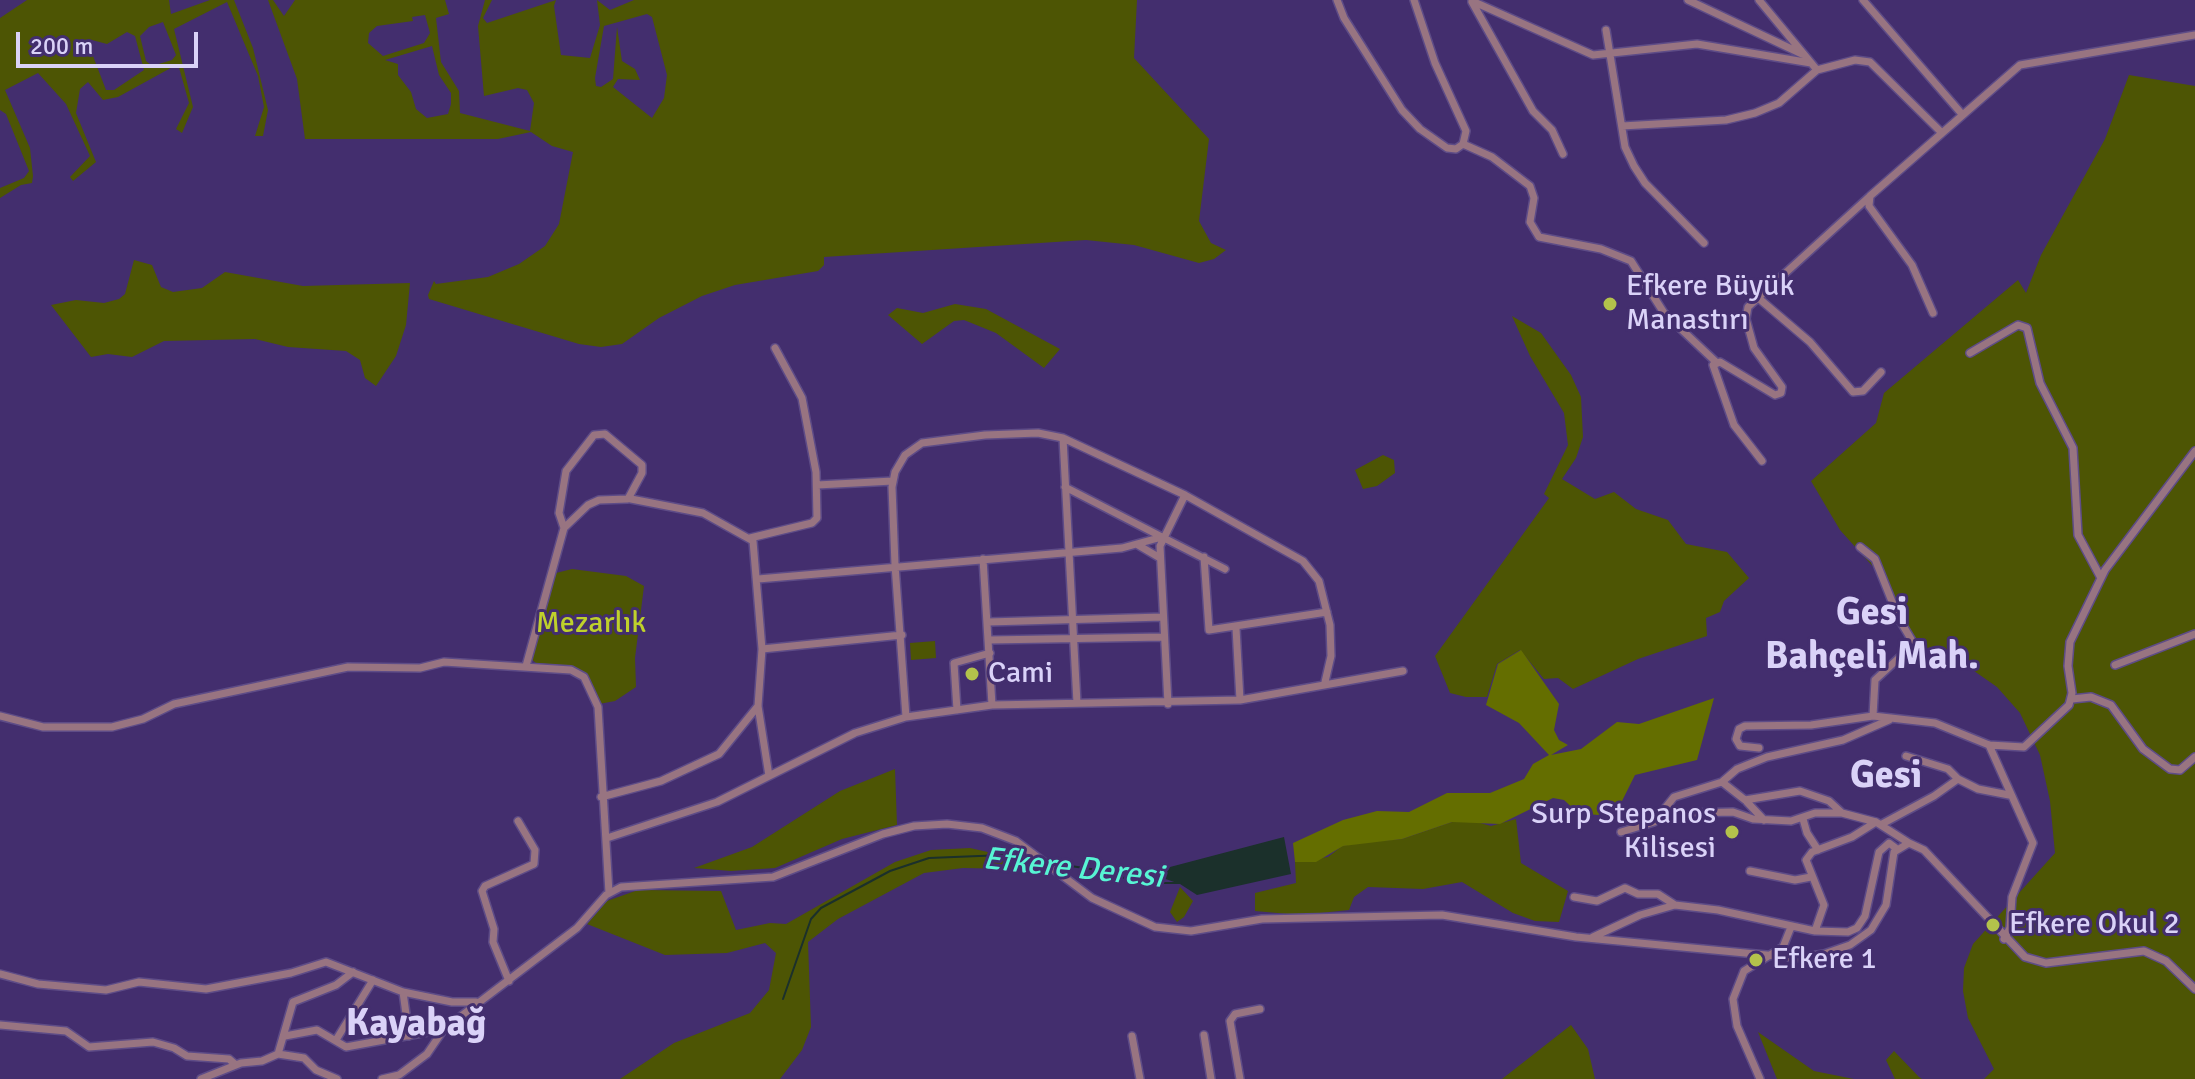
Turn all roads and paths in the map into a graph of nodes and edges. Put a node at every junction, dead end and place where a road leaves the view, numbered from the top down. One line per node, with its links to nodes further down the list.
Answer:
1 (1337, 0): 16 (street)
2 (1414, 0): 16 (street)
3 (1472, 0): 11 (street); 17 (street)
4 (1688, 0): 10 (street)
5 (1759, 0): 10 (street)
6 (1875, 0): 7 (street)
7 (1866, 3): 13 (street)
8 (1606, 30): 11 (street)
9 (2195, 35): 13 (street)
10 (1804, 55): 12 (street)
11 (1610, 56): 12 (street); 14 (street)
12 (1814, 66): 14 (street); 15 (street)
13 (1961, 113): 15 (street)
14 (1622, 126): 19 (street)
15 (1941, 132): 18 (street)
16 (1463, 144): 24 (street)
17 (1563, 154)
18 (1870, 196): 20 (street); 21 (street)
19 (1704, 243)
20 (1756, 296): 24 (street); 25 (street)
21 (1933, 313)
22 (775, 348): 30 (street)
23 (1970, 353): 45 (street)
24 (1716, 362): 28 (street)
25 (1881, 372)
26 (1063, 438): 29 (street); 31 (street); 32 (street)
27 (2195, 451): 45 (street)
28 (1762, 461)
29 (893, 481): 30 (street); 43 (street)
30 (817, 485): 36 (street)
31 (1065, 487): 35 (street); 39 (street)
32 (1185, 495): 35 (street); 47 (street)
33 (631, 499): 36 (street)
34 (564, 528): 34 (street); 60 (street)
35 (1162, 537): 37 (street); 40 (street); 41 (street)
36 (750, 538): 46 (street)
37 (1138, 545): 39 (street); 41 (street)
38 (1860, 547): 71 (street)
39 (1069, 551): 42 (street); 49 (street)
40 (1204, 557): 44 (street); 51 (street)
41 (1160, 558): 48 (street)
42 (983, 559): 43 (street); 50 (street)
43 (895, 565): 46 (street); 53 (street)
44 (1225, 569)
45 (2101, 578): 63 (street)
46 (758, 579): 57 (street)
47 (1327, 612): 51 (street); 62 (street)
48 (1163, 617): 49 (street); 54 (street)
49 (1073, 619): 50 (street); 55 (street)
50 (988, 622): 56 (street)
51 (1236, 628): 64 (street)
52 (2195, 634): 59 (street)
53 (902, 635): 57 (street); 72 (street)
54 (1164, 637): 55 (street); 66 (street)
55 (1074, 638): 56 (street); 65 (street)
56 (989, 640): 58 (street)
57 (762, 649): 68 (street)
58 (990, 653): 67 (street); 69 (street)
59 (2115, 665)
60 (526, 666): 70 (street); 82 (street)
61 (1403, 671): 62 (street)
62 (1325, 682): 64 (street)
63 (2072, 699): 74 (street); 77 (street)
64 (1240, 700): 66 (street)
65 (1077, 703): 66 (street); 67 (street)
66 (1168, 704)
67 (992, 705): 69 (street)
68 (758, 706): 78 (street); 82 (street)
69 (957, 710): 72 (street)
70 (0, 716)
71 (1873, 716): 73 (street); 75 (street)
72 (906, 717): 78 (street)
73 (1889, 720): 74 (street); 80 (street)
74 (1989, 745): 81 (street)
75 (1759, 748)
76 (1906, 756): 79 (street)
77 (2195, 757)
78 (769, 776): 91 (street)
79 (1958, 779): 81 (street); 89 (street)
80 (1722, 782): 83 (street); 90 (street)
81 (2009, 795): 103 (street)
82 (601, 797): 91 (street)
83 (1745, 800): 85 (street); 87 (street)
84 (1691, 813): 87 (street)
85 (1842, 813): 86 (street); 89 (street)
86 (1803, 819): 87 (street); 94 (street)
87 (1764, 820)
88 (518, 821): 108 (street)
89 (1879, 823): 92 (street); 94 (street)
90 (1621, 832)
91 (607, 838): 97 (street)
92 (1909, 843): 93 (street); 103 (street)
93 (1897, 849): 101 (street); 104 (street)
94 (1818, 850): 96 (street)
95 (1750, 871): 96 (street)
96 (1811, 877): 101 (street)
97 (609, 893): 102 (street); 108 (street)
98 (1574, 897): 99 (street)
99 (1675, 905): 100 (street); 102 (street)
100 (1791, 927): 101 (street); 104 (street)
101 (1815, 931)
102 (1591, 938): 104 (street)
103 (2004, 939): 109 (street)
104 (1764, 956): 129 (street)
105 (353, 972): 106 (street); 107 (street); 116 (street)
106 (0, 974)
107 (373, 980): 110 (street); 119 (street)
108 (509, 981): 111 (street)
109 (2195, 989)
110 (403, 992): 111 (street); 117 (street)
111 (478, 1002): 114 (street)
112 (1260, 1009): 128 (street)
113 (0, 1025): 121 (street)
114 (444, 1029): 117 (street); 122 (street)
115 (1204, 1035): 127 (street)
116 (285, 1036): 119 (street); 120 (street)
117 (409, 1036): 119 (street)
118 (1132, 1036): 126 (street)
119 (336, 1040)
120 (278, 1054): 121 (street); 124 (street)
121 (236, 1065): 123 (street)
122 (399, 1077): 125 (street)
123 (201, 1079)
124 (337, 1079)
125 (382, 1079)
126 (1140, 1079)
127 (1211, 1079)
128 (1240, 1079)
129 (1760, 1079)

